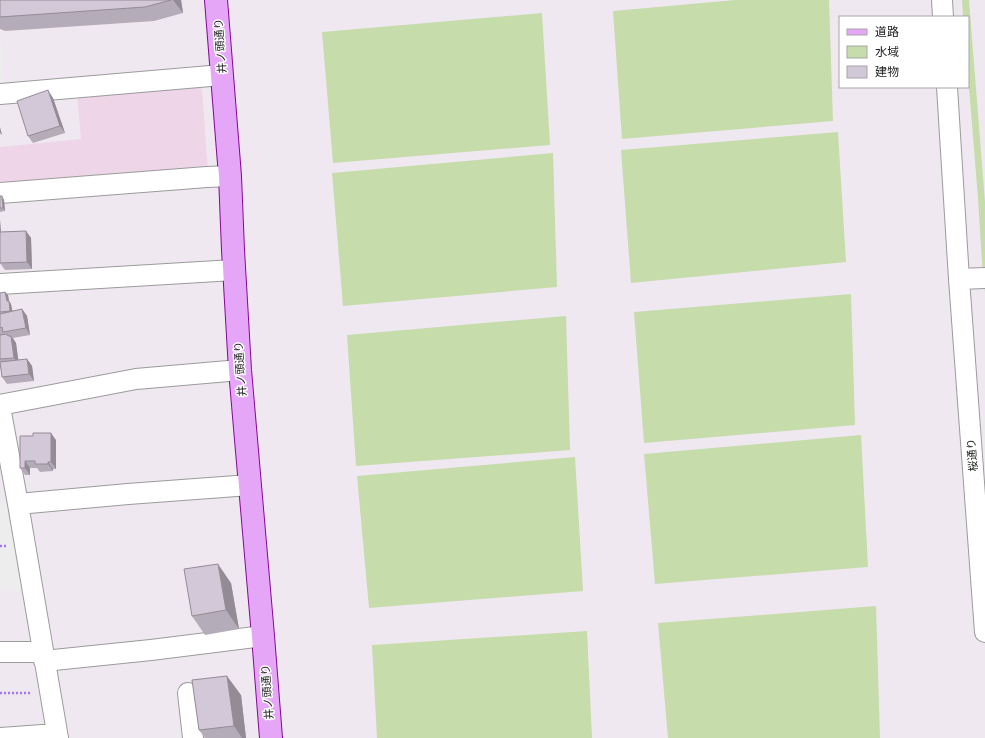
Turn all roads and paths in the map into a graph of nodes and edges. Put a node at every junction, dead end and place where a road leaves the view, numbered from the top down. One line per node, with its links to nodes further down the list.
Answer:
1 (216, 0): 4 (main road, 井ノ頭通り)
2 (942, 0): 3 (street)
3 (943, 16)
4 (222, 75): 6 (street); 7 (main road, 井ノ頭通り)
5 (947, 88): 10 (street, 桜通り)
6 (0, 94)
7 (230, 176): 8 (street); 9 (main road, 井ノ頭通り)
8 (0, 193)
9 (234, 270): 12 (street); 13 (main road, 井ノ頭通り)
10 (959, 278): 11 (street); 17 (street, 桜通り)
11 (985, 278)
12 (0, 284)
13 (240, 370): 14 (street); 15 (main road, 井ノ頭通り)
14 (0, 406): 16 (street)
15 (250, 485): 16 (street); 18 (main road, 井ノ頭通り)
16 (18, 504): 20 (street)
17 (985, 632)
18 (263, 636): 20 (street); 27 (main road, 井ノ頭通り)
19 (0, 652): 20 (street)
20 (44, 657): 22 (street)
21 (0, 693): 22 (path)
22 (50, 693): 24 (street)
23 (188, 693): 26 (street)
24 (57, 736): 25 (street)
25 (0, 738)
26 (192, 738)
27 (271, 738)

